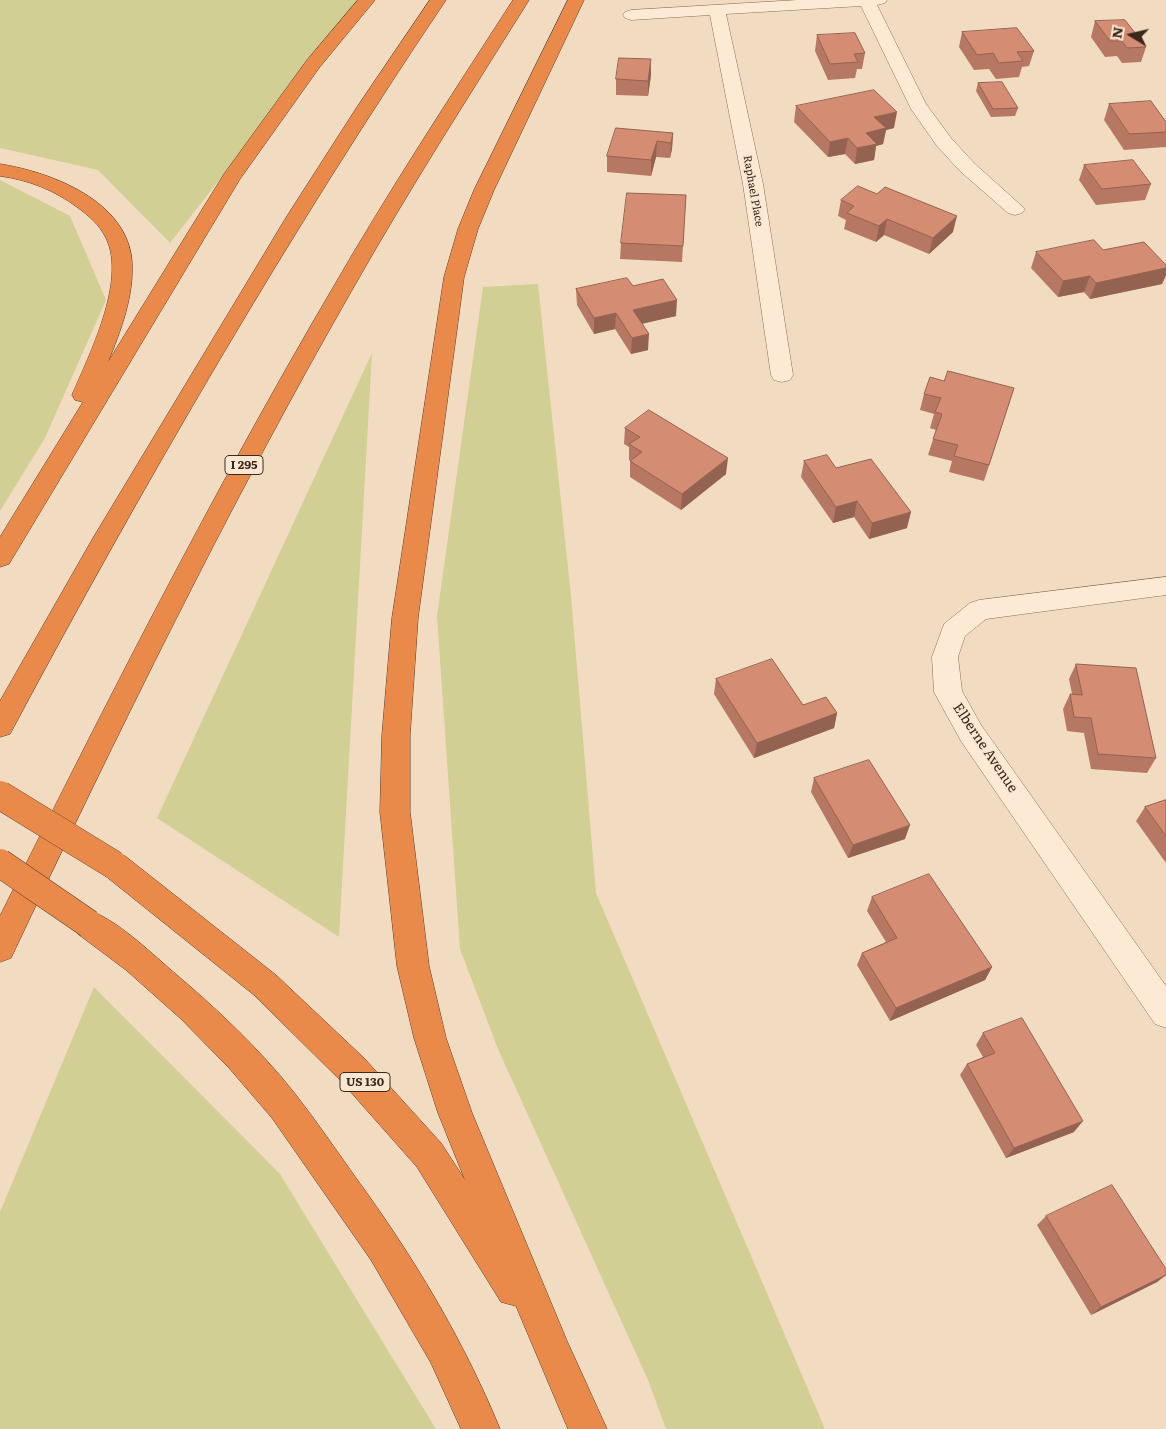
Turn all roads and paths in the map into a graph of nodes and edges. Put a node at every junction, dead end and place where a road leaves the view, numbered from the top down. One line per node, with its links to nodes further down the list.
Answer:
1 (367, 0): 12 (highway)
2 (438, 0): 15 (highway)
3 (521, 0): 18 (highway, I 295)
4 (576, 0): 20 (highway)
5 (866, 0): 6 (street); 7 (street); 10 (street)
6 (879, 0)
7 (717, 9): 8 (street); 11 (street, Raphael Place)
8 (631, 15)
9 (0, 170): 12 (highway)
10 (1015, 209)
11 (782, 375)
12 (49, 478): 13 (highway)
13 (0, 558)
14 (1166, 586): 19 (street, Elberne Avenue)
15 (0, 726)
16 (0, 796): 20 (highway, US 130, bridge)
17 (0, 863): 21 (highway, bridge)
18 (0, 948)
19 (1166, 1013)
20 (554, 1354): 22 (highway, US 130)
21 (481, 1429)
22 (588, 1429)

